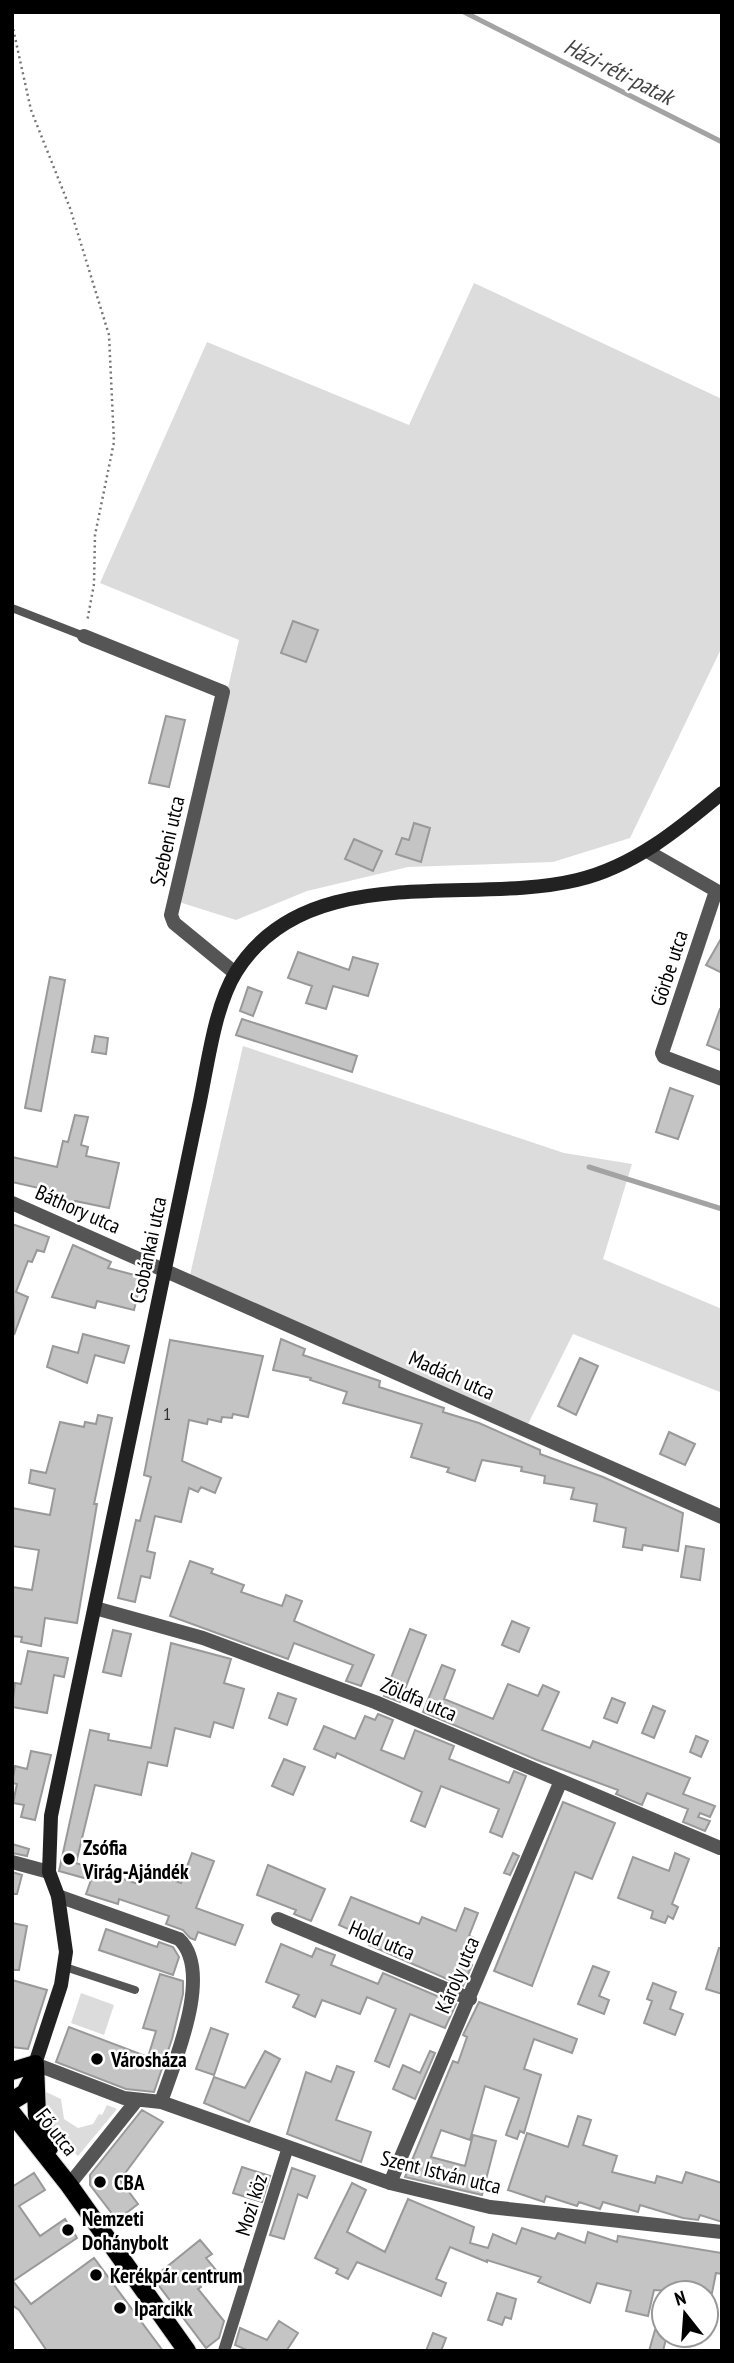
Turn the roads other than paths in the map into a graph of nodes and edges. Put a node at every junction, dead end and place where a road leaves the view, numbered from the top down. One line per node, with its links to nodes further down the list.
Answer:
1 (12, 608): 2 (lane)
2 (84, 636): 6 (street, Szebeni utca)
3 (722, 793): 4 (main road, Csobánkai utca)
4 (647, 851): 5 (street); 6 (main road, Csobánkai utca)
5 (719, 893): 7 (street, Görbe utca)
6 (236, 973): 9 (main road, Csobánkai utca)
7 (722, 1079)
8 (14, 1208): 9 (street, Báthory utca)
9 (166, 1271): 10 (street, Madách utca); 11 (main road, Csobánkai utca)
10 (722, 1517)
11 (95, 1608): 12 (street, Zöldfa utca); 15 (main road, Csobánkai utca)
12 (560, 1783): 13 (street, Zöldfa utca); 20 (street, Károly utca)
13 (720, 1848)
14 (12, 1862): 15 (street)
15 (49, 1872): 16 (main road, Csobánkai utca)
16 (58, 1896): 18 (main road, Csobánkai utca); 25 (street)
17 (278, 1919): 20 (street, Hold utca)
18 (65, 1967): 19 (lane); 21 (main road, Csobánkai utca)
19 (135, 1990)
20 (470, 1999): 29 (street, Károly utca)
21 (27, 2069): 22 (main road); 23 (street, Szent István utca); 24 (main road); 28 (main road)
22 (12, 2081)
23 (137, 2100): 25 (street, Szent István utca); 28 (street)
24 (12, 2101)
25 (161, 2102): 27 (street, Szent István utca)
26 (12, 2113): 28 (main road, Fő utca)
27 (288, 2150): 29 (street, Szent István utca); 32 (street, Mozi köz)
28 (64, 2178): 31 (main road, Fő utca)
29 (390, 2183): 30 (street, Szent István utca)
30 (722, 2232)
31 (187, 2351)
32 (224, 2351)

